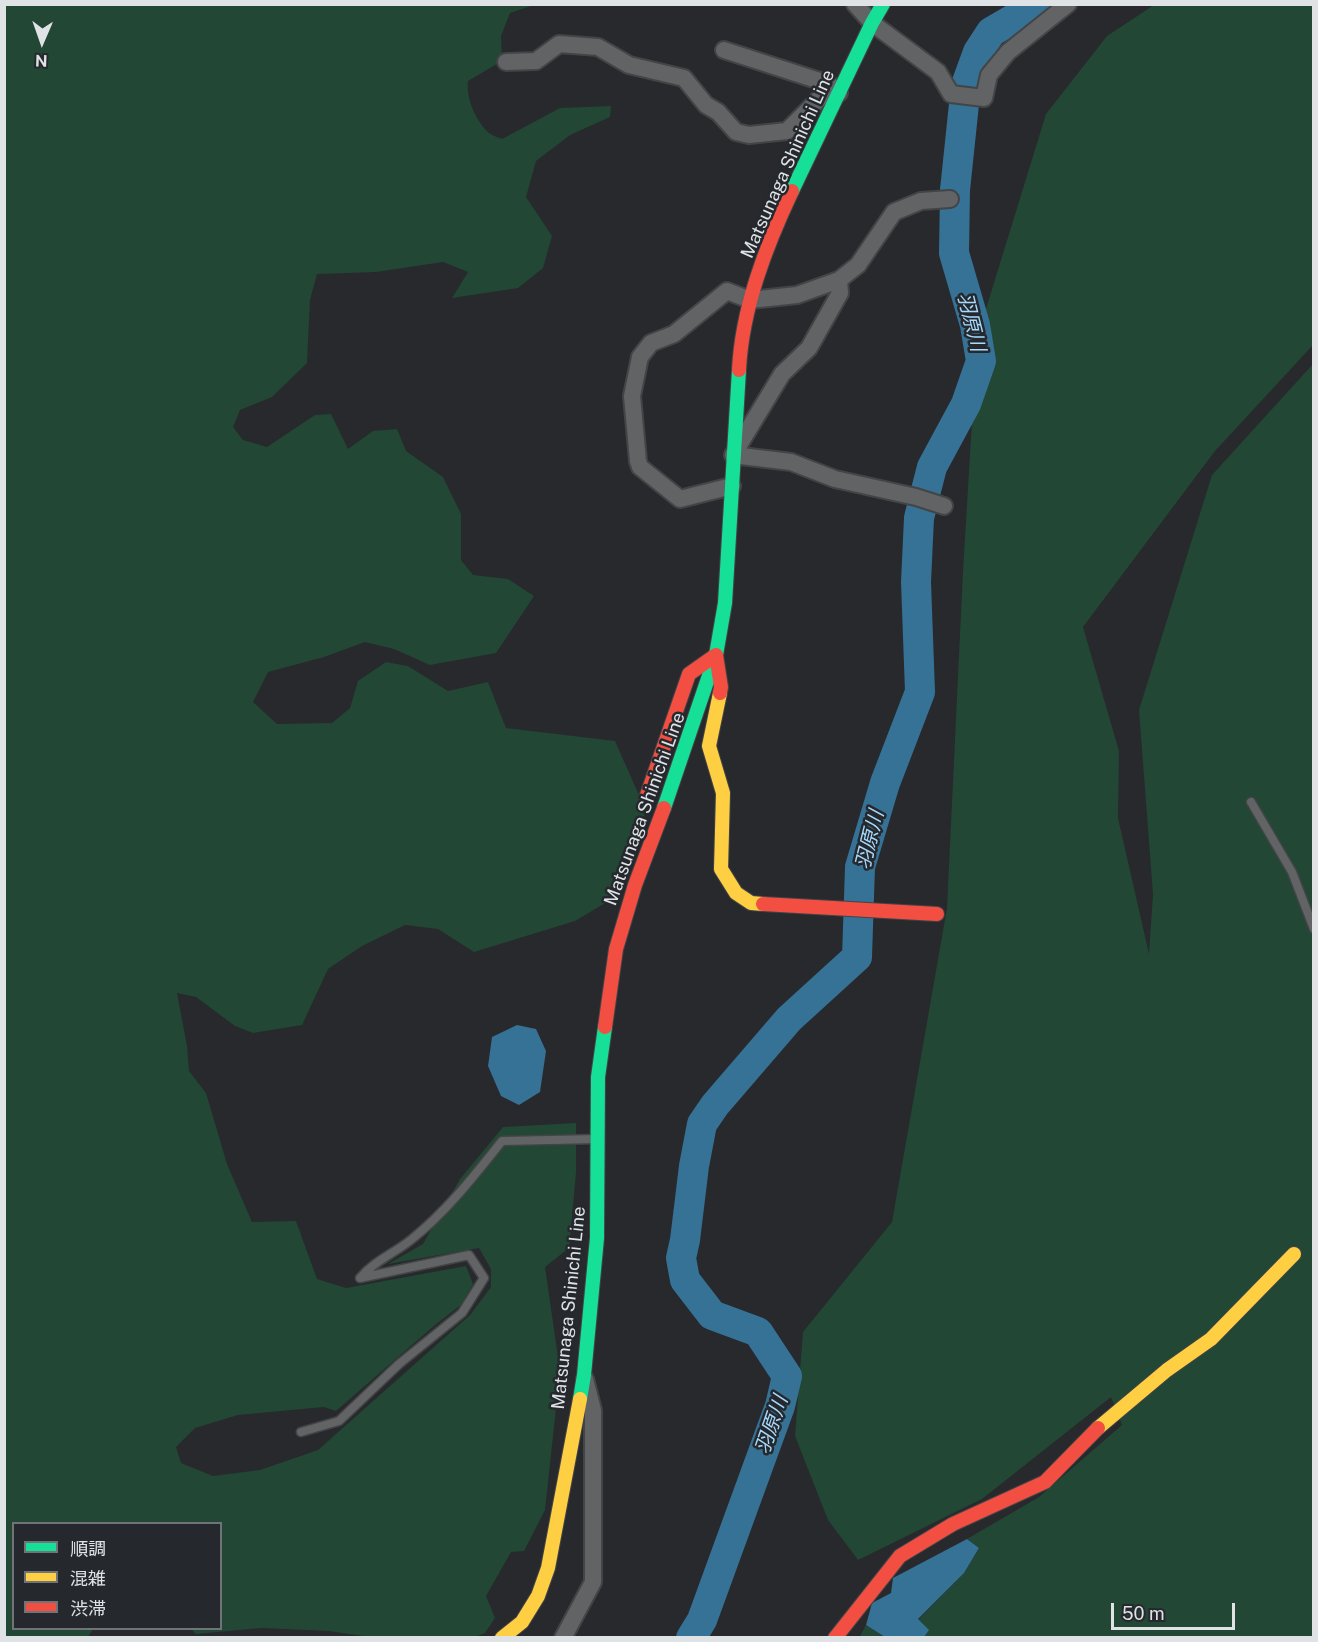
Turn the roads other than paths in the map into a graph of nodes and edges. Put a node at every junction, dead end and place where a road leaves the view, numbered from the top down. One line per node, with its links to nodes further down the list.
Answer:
1 (855, 4): 4 (street)
2 (883, 4): 4 (main road, Matsunaga Shinichi Line)
3 (1068, 4): 4 (street)
4 (872, 23): 7 (main road, Matsunaga Shinichi Line)
5 (724, 50): 7 (street)
6 (506, 62): 7 (street)
7 (839, 93): 10 (main road, Matsunaga Shinichi Line)
8 (950, 199): 9 (street)
9 (839, 280): 10 (street); 11 (street)
10 (750, 300): 11 (main road, Matsunaga Shinichi Line); 12 (street)
11 (733, 454): 12 (main road, Matsunaga Shinichi Line); 13 (street)
12 (732, 486): 14 (main road, Matsunaga Shinichi Line)
13 (944, 506)
14 (716, 655): 15 (main road); 17 (main road); 19 (main road, Matsunaga Shinichi Line)
15 (646, 798)
16 (1251, 802): 18 (lane)
17 (937, 914)
18 (1314, 929)
19 (598, 1139): 21 (main road, Matsunaga Shinichi Line); 22 (lane)
20 (1294, 1254): 25 (main road)
21 (584, 1375): 23 (main road, Matsunaga Shinichi Line); 24 (street)
22 (301, 1432)
23 (502, 1638)
24 (563, 1638)
25 (835, 1638)

